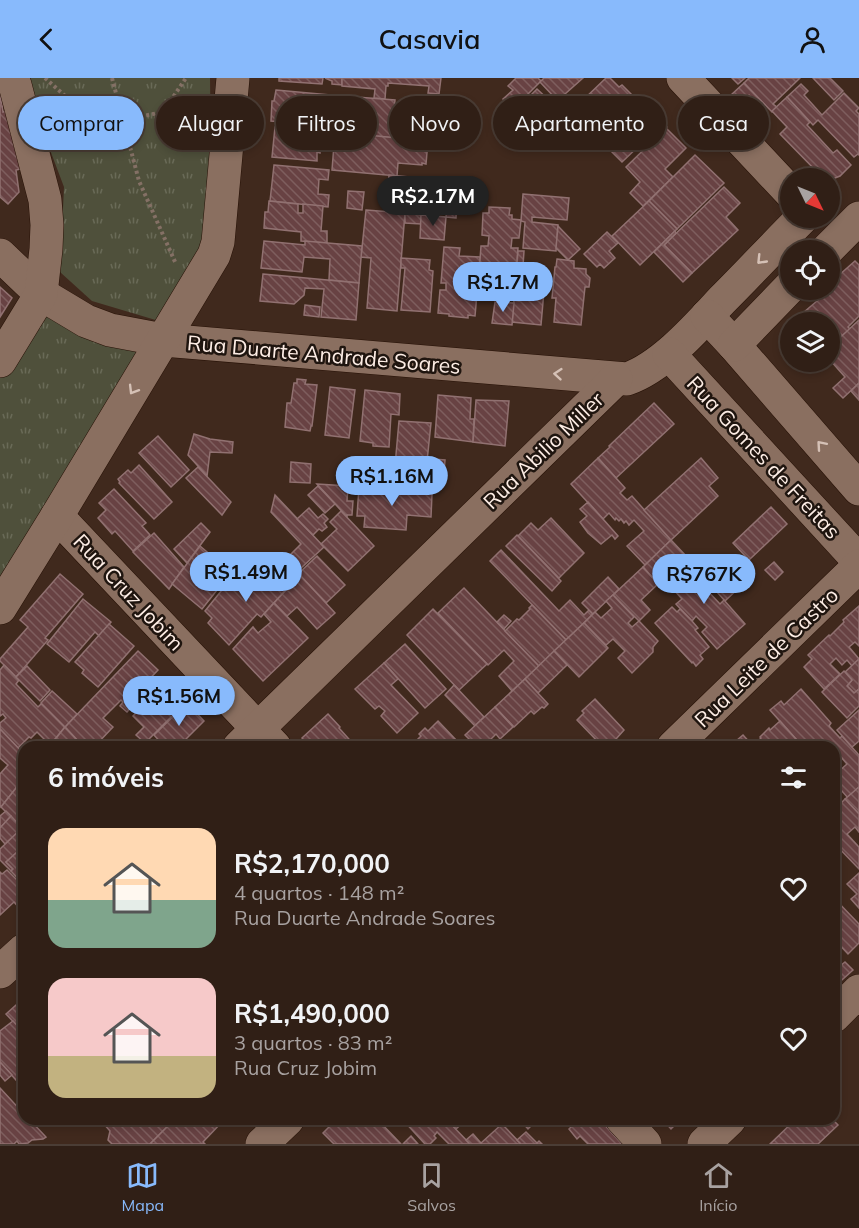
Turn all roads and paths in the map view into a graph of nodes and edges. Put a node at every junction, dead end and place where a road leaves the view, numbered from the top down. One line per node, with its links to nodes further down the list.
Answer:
1 (12, 78): 11 (street)
2 (45, 78): 4 (path)
3 (112, 78): 10 (path)
4 (186, 78)
5 (232, 78): 14 (street)
6 (682, 78): 7 (street)
7 (780, 181)
8 (792, 228): 13 (street, Rua Abilio Miller, one-way to 13)
9 (0, 255): 11 (street, Rua Duarte Andrade Soares)
10 (179, 270)
11 (41, 294): 14 (street, Rua Duarte Andrade Soares); 17 (street)
12 (780, 297): 15 (street)
13 (707, 316): 15 (street); 16 (street, Rua Abilio Miller)
14 (163, 340): 18 (street, Rua Duarte Andrade Soares, one-way to 14); 20 (street, one-way to 20)
15 (734, 345): 19 (street, one-way to 15)
16 (669, 354): 18 (street, Rua Abilio Miller); 21 (street, Rua Gomes de Freitas)
17 (0, 361)
18 (616, 379): 24 (street, Rua Abilio Miller)
19 (859, 489)
20 (57, 516): 23 (street); 24 (street, Rua Cruz Jobim)
21 (859, 561)
22 (859, 566): 25 (street, Rua Leite de Castro)
23 (0, 608)
24 (257, 741)
25 (679, 741)
26 (18, 956): 27 (street)
27 (0, 972)
28 (859, 991): 29 (street)
29 (840, 1010)
30 (282, 1125): 33 (street)
31 (628, 1125): 34 (street)
32 (724, 1125): 35 (street)
33 (262, 1144)
34 (645, 1144)
35 (704, 1144)

